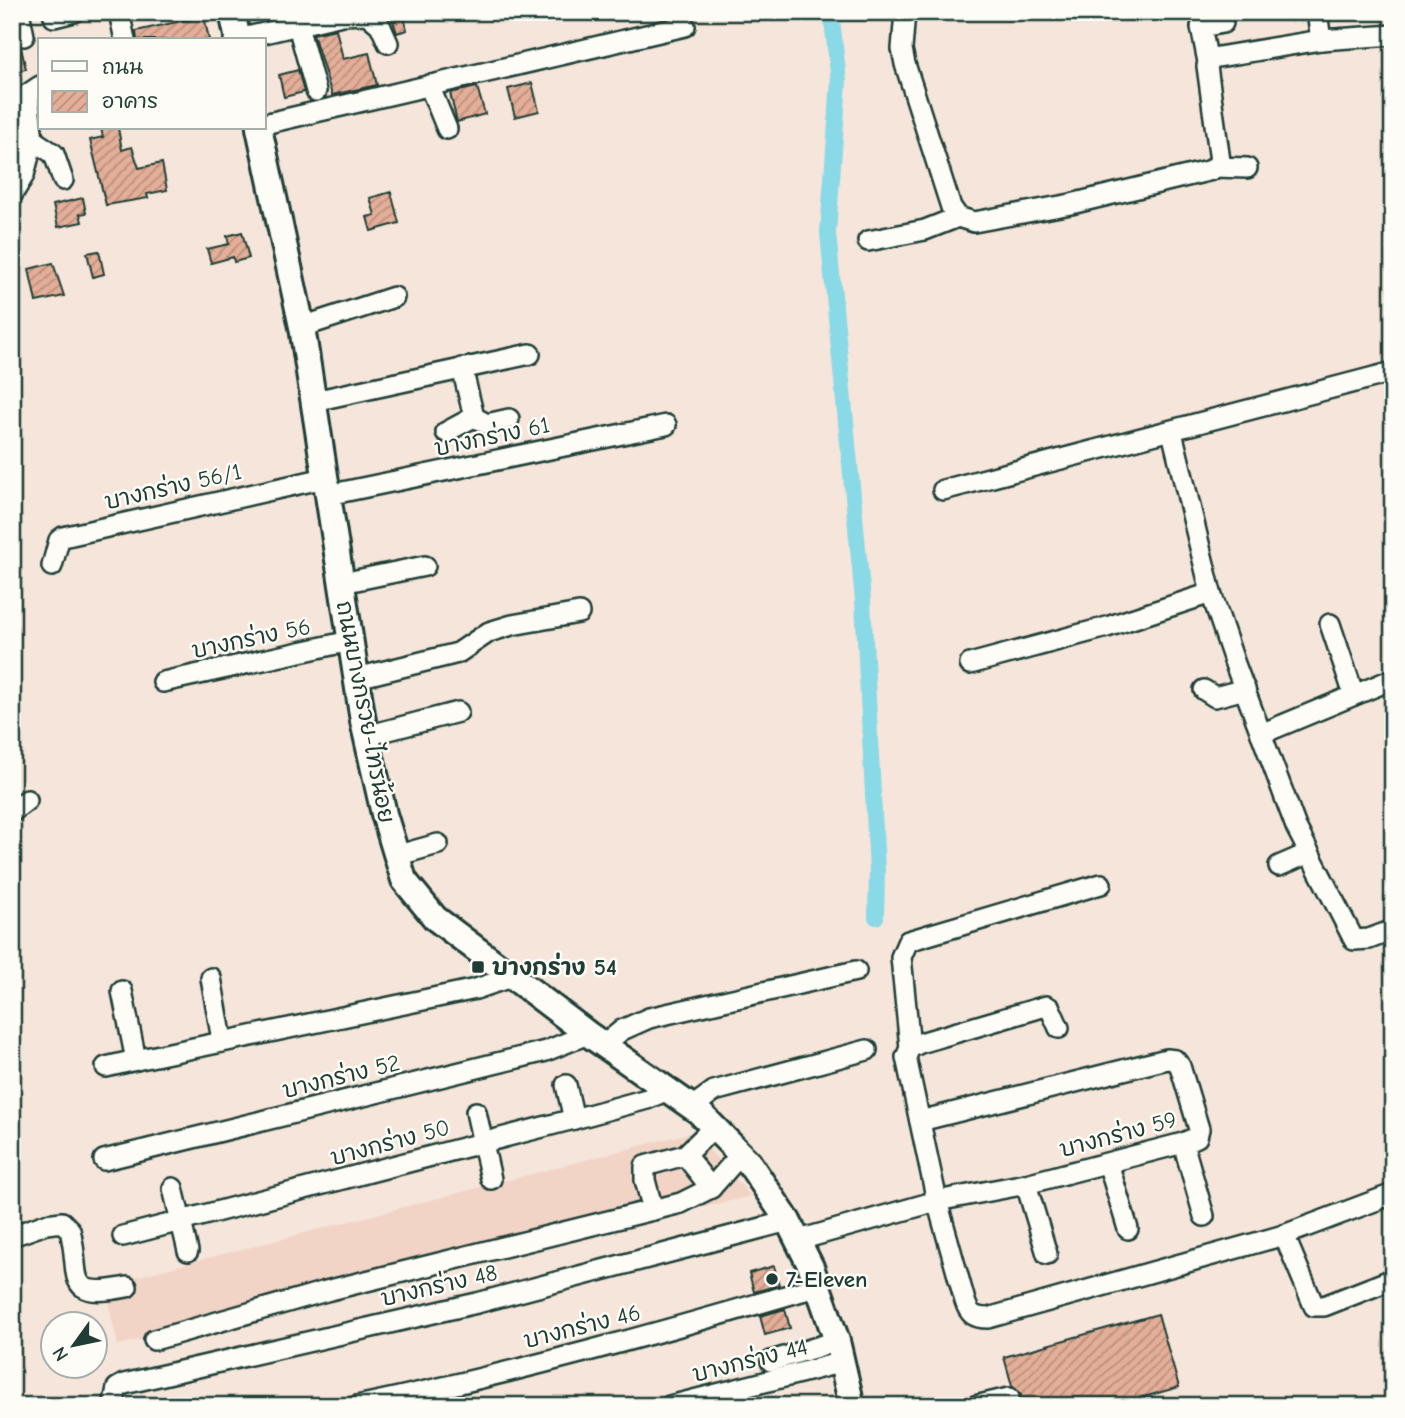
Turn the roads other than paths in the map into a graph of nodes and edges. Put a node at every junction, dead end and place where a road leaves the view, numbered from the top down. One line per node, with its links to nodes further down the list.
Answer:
1 (19, 12): 12 (street)
2 (74, 12): 7 (street)
3 (119, 12): 13 (street)
4 (232, 12): 14 (main road)
5 (905, 12): 30 (street)
6 (1317, 12): 16 (street)
7 (54, 17)
8 (1223, 23): 18 (street)
9 (298, 26): 15 (street); 17 (street); 21 (street)
10 (685, 26): 19 (street)
11 (1393, 35): 16 (street)
12 (23, 36)
13 (125, 38)
14 (237, 38)
15 (246, 38)
16 (1321, 40): 18 (street)
17 (388, 43)
18 (1208, 62): 26 (street)
19 (429, 85): 22 (street); 23 (street)
20 (38, 87): 25 (street)
21 (316, 91)
22 (266, 124)
23 (447, 129)
24 (259, 130): 33 (main road, ถนนบางกรวย-ไทรน้อย)
25 (33, 140): 28 (street); 29 (street)
26 (1216, 167): 27 (street); 30 (street)
27 (1247, 168)
28 (64, 180)
29 (12, 195)
30 (958, 217): 31 (street)
31 (868, 241)
32 (394, 297): 33 (street)
33 (303, 327): 37 (main road, ถนนบางกรวย-ไทรน้อย)
34 (530, 354): 35 (street)
35 (462, 368): 37 (street); 38 (street)
36 (1393, 373): 42 (street)
37 (314, 401): 43 (main road, ถนนบางกรวย-ไทรน้อย)
38 (474, 417): 39 (street); 41 (street)
39 (509, 419)
40 (666, 425): 43 (street, บางกร่าง 61)
41 (446, 432)
42 (1172, 432): 44 (street); 48 (street)
43 (327, 486): 45 (street, บางกร่าง 56/1); 47 (main road, ถนนบางกรวย-ไทรน้อย)
44 (943, 490)
45 (52, 566)
46 (425, 566): 47 (street)
47 (342, 583): 51 (main road, ถนนบางกรวย-ไทรน้อย)
48 (1211, 593): 52 (street); 56 (street)
49 (579, 613): 53 (street)
50 (1330, 624): 58 (street)
51 (350, 641): 53 (main road, ถนนบางกรวย-ไทรน้อย); 55 (street, บางกร่าง 56)
52 (970, 664)
53 (357, 678): 61 (main road, ถนนบางกรวย-ไทรน้อย)
54 (1393, 679): 58 (street)
55 (163, 682)
56 (1245, 689): 57 (street); 60 (street)
57 (1204, 690)
58 (1354, 695): 60 (street)
59 (458, 712): 61 (street)
60 (1261, 734): 63 (street)
61 (366, 736): 64 (main road, ถนนบางกรวย-ไทรน้อย)
62 (438, 844): 64 (street)
63 (1309, 853): 65 (street); 67 (street)
64 (396, 856): 69 (main road, ถนนบางกรวย-ไทรน้อย)
65 (1279, 866)
66 (1101, 884): 75 (street)
67 (1393, 930)
68 (856, 971): 73 (street, บางกร่าง 52)
69 (511, 977): 73 (main road, ถนนบางกรวย-ไทรน้อย); 74 (street)
70 (211, 978): 74 (street)
71 (122, 991): 77 (street)
72 (1059, 1027): 75 (street)
73 (596, 1040): 80 (main road, ถนนบางกรวย-ไทรน้อย); 90 (street, บางกร่าง 52)
74 (222, 1041): 77 (street)
75 (910, 1048): 84 (street)
76 (867, 1050): 81 (street)
77 (136, 1059): 78 (street)
78 (106, 1067)
79 (566, 1085): 83 (street)
80 (668, 1090): 81 (main road, ถนนบางกรวย-ไทรน้อย); 83 (street, บางกร่าง 50)
81 (692, 1107): 85 (main road, ถนนบางกรวย-ไทรน้อย)
82 (476, 1112): 86 (street)
83 (573, 1119): 86 (street, บางกร่าง 50)
84 (920, 1121): 87 (street, บางกร่าง 59); 97 (street)
85 (714, 1126): 88 (main road, ถนนบางกรวย-ไทรน้อย); 89 (street)
86 (484, 1143): 92 (street); 100 (street, บางกร่าง 50)
87 (1183, 1143): 91 (street, บางกร่าง 59); 99 (street)
88 (741, 1154): 95 (street); 102 (main road, ถนนบางกรวย-ไทรน้อย)
89 (685, 1155): 95 (street); 98 (street)
90 (104, 1160)
91 (1108, 1163): 93 (street, บางกร่าง 59); 101 (street)
92 (491, 1179)
93 (1026, 1184): 97 (street, บางกร่าง 59); 107 (street)
94 (173, 1188): 100 (street)
95 (710, 1188): 98 (street)
96 (1393, 1194): 103 (street)
97 (937, 1201): 102 (street, บางกร่าง 59); 103 (street)
98 (653, 1210): 111 (street)
99 (1204, 1216)
100 (180, 1221): 105 (street, บางกร่าง 50); 106 (street)
101 (1128, 1229)
102 (794, 1230): 109 (main road, ถนนบางกรวย-ไทรน้อย); 115 (street, บางกร่าง 48)
103 (1284, 1235): 108 (street)
104 (12, 1236): 110 (street)
105 (123, 1236)
106 (188, 1251)
107 (1047, 1254)
108 (1393, 1279)
109 (819, 1286): 112 (main road, ถนนบางกรวย-ไทรน้อย); 116 (street, บางกร่าง 46)
110 (127, 1287)
111 (154, 1339)
112 (840, 1352): 113 (street); 117 (street, บางกร่าง 44); 118 (main road, ถนนบางกรวย-ไทรน้อย)
113 (771, 1361)
114 (1009, 1398): 119 (street)
115 (113, 1406)
116 (357, 1406)
117 (670, 1406)
118 (852, 1406)
119 (975, 1406)

